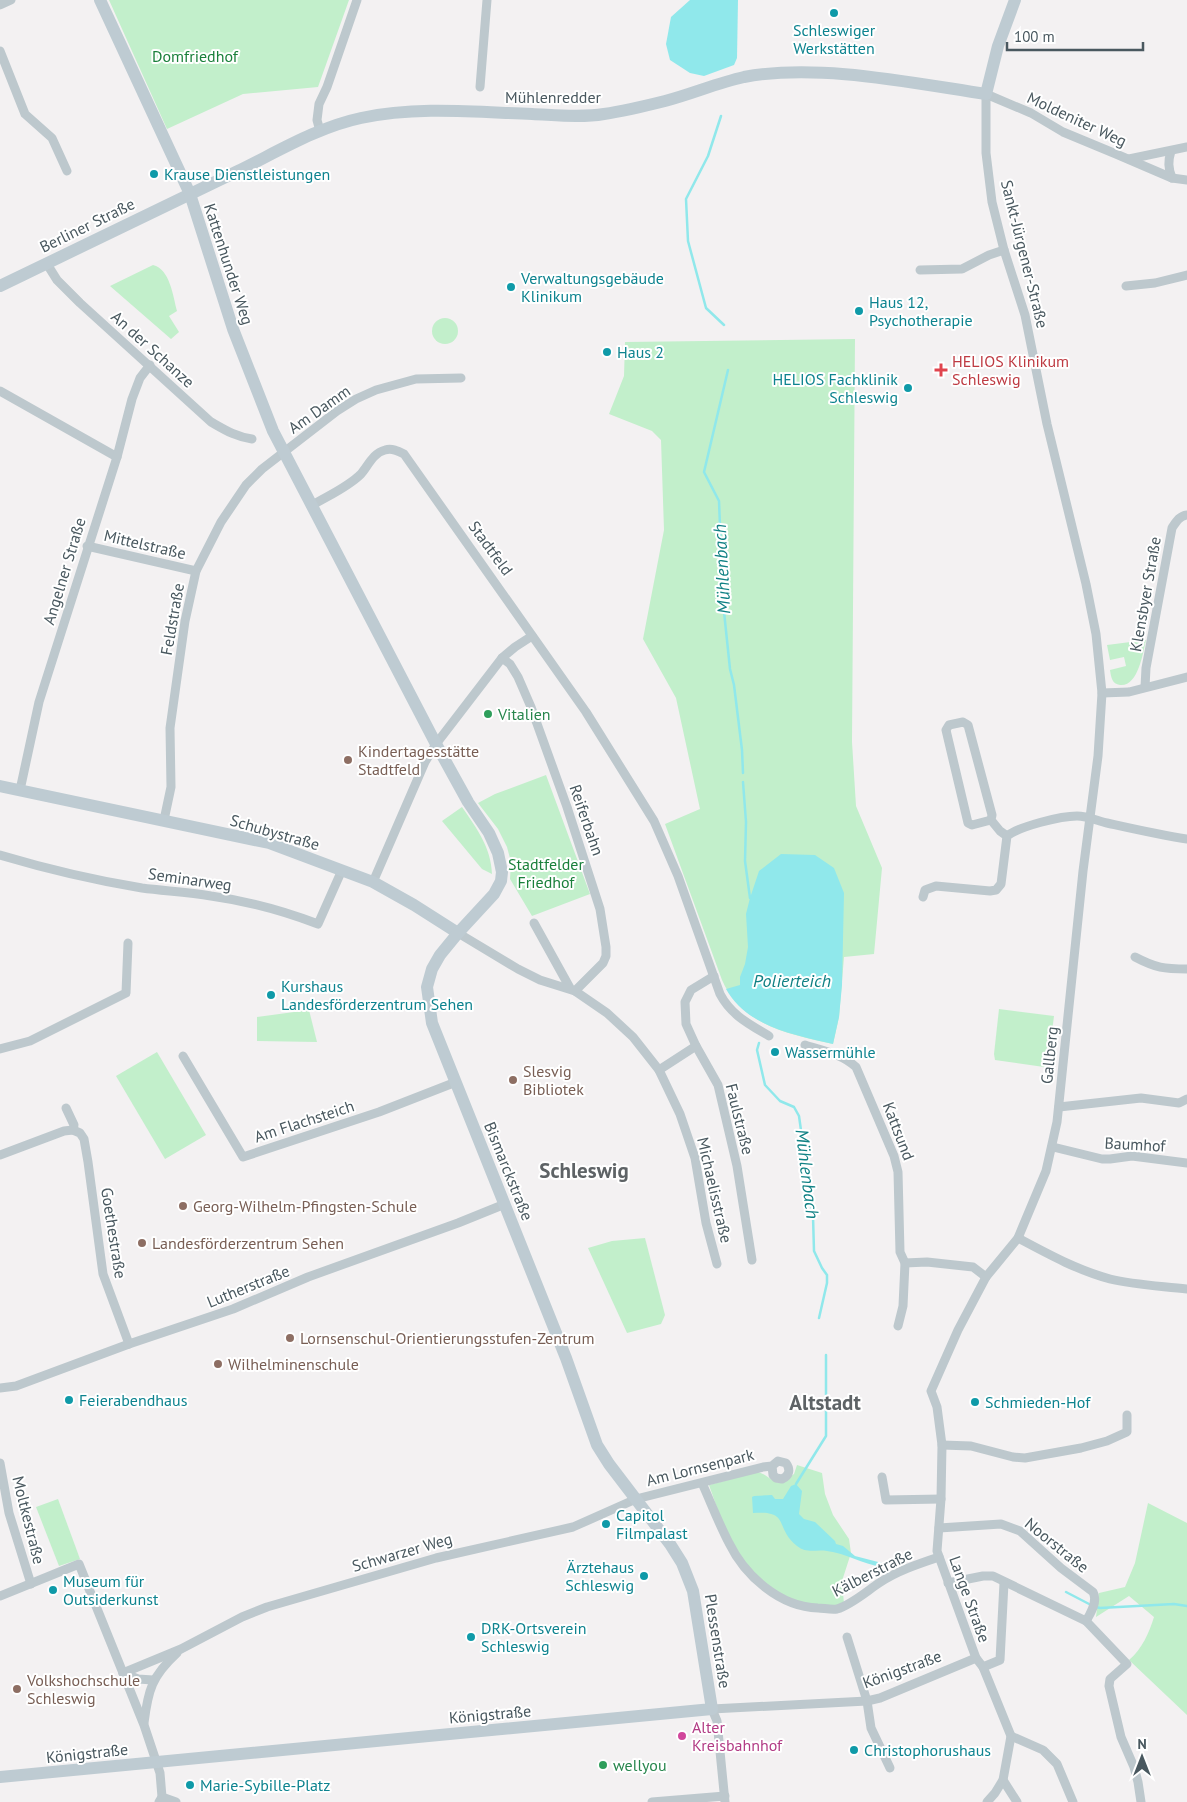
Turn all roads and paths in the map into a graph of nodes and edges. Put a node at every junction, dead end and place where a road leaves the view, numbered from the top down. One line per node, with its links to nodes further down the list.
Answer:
1 (11, 0): 6 (street)
2 (100, 0): 17 (street, Kattenhunder Weg)
3 (357, 0): 10 (street)
4 (487, 0): 8 (street)
5 (1016, 0): 9 (street, Sankt-Jürgener-Straße)
6 (0, 5)
7 (0, 51): 14 (street)
8 (480, 86)
9 (986, 94): 10 (street, Mühlenredder); 13 (street, Moldeniter Weg); 18 (street, Sankt-Jürgener-Straße)
10 (320, 131): 17 (street, Mühlenredder)
11 (1187, 147): 12 (street, Moldeniter Weg)
12 (1171, 151): 13 (street, Moldeniter Weg); 15 (street)
13 (1128, 159): 15 (street)
14 (67, 171)
15 (1172, 178): 16 (street)
16 (1187, 180)
17 (190, 194): 19 (street, Berliner Straße); 28 (street, Kattenhunder Weg)
18 (1004, 250): 20 (street); 38 (street, Sankt-Jürgener-Straße)
19 (47, 264): 22 (street, Berliner Straße); 24 (street, An der Schanze)
20 (920, 270)
21 (1187, 276): 23 (street)
22 (0, 286)
23 (1126, 286)
24 (150, 365): 27 (street, An der Schanze); 29 (street, Angelner Straße)
25 (461, 378): 28 (street, Am Damm)
26 (0, 391): 29 (street)
27 (252, 439)
28 (284, 453): 30 (street, Kattenhunder Weg); 33 (street, Feldstraße)
29 (117, 457): 32 (street, Angelner Straße)
30 (311, 506): 34 (street, Stadtfeld); 39 (street, Kattenhunder Weg)
31 (1187, 515): 37 (street, Klensbyer Straße)
32 (87, 546): 33 (street, Mittelstraße); 41 (street, Angelner Straße)
33 (196, 571): 43 (street, Feldstraße)
34 (532, 636): 35 (street); 57 (street)
35 (502, 658): 39 (street); 58 (street, Reiferbahn)
36 (1187, 677): 37 (street)
37 (1145, 687): 38 (street)
38 (1102, 693): 42 (street, Gallberg)
39 (436, 744): 49 (street); 52 (street)
40 (0, 786): 41 (street, Schubystraße)
41 (20, 790): 43 (street, Schubystraße)
42 (1090, 819): 45 (street); 46 (street); 67 (street, Gallberg)
43 (164, 820): 48 (street, Schubystraße)
44 (991, 820): 44 (street); 45 (street)
45 (1007, 836): 50 (street)
46 (1187, 839)
47 (0, 855): 48 (street, Seminarweg)
48 (342, 870): 49 (street, Schubystraße)
49 (374, 882): 52 (street, Schubystraße)
50 (923, 897)
51 (534, 923): 58 (street, Michaelisstraße)
52 (458, 933): 55 (street, Schubystraße); 65 (street, Bismarckstraße)
53 (128, 943): 62 (street)
54 (1135, 957): 56 (street)
55 (518, 969): 58 (street, Michaelisstraße)
56 (1187, 969)
57 (714, 976): 59 (street); 61 (street, Faulstraße)
58 (572, 989): 64 (street, Michaelisstraße)
59 (769, 1036)
60 (805, 1045): 76 (street, Kattsund)
61 (696, 1046): 64 (street); 75 (street, Faulstraße)
62 (0, 1049)
63 (183, 1056): 65 (street, Am Flachsteich)
64 (659, 1070): 77 (street, Michaelisstraße)
65 (456, 1082): 73 (street, Bismarckstraße)
66 (1187, 1099): 67 (street)
67 (1058, 1107): 70 (street, Gallberg)
68 (66, 1108): 69 (street, Goethestraße)
69 (73, 1130): 71 (street); 81 (street, Goethestraße)
70 (1053, 1147): 72 (street, Baumhof); 74 (street, Gallberg)
71 (0, 1155)
72 (1187, 1162)
73 (504, 1204): 81 (street, Lutherstraße); 85 (street, Bismarckstraße)
74 (1018, 1238): 78 (street, Gallberg); 79 (street)
75 (752, 1260)
76 (905, 1263): 78 (street); 80 (street, Kattsund)
77 (717, 1264)
78 (986, 1277): 83 (street, Gallberg)
79 (1187, 1289)
80 (898, 1326)
81 (129, 1344): 82 (street, Lutherstraße)
82 (0, 1388)
83 (931, 1392): 86 (street, Lange Straße)
84 (1127, 1415): 86 (street)
85 (589, 1424): 91 (street, Plessenstraße)
86 (942, 1445): 92 (street, Lange Straße)
87 (0, 1463): 97 (street, Moltkestraße)
88 (772, 1466): 90 (street, Am Lornsenpark)
89 (882, 1477): 92 (street)
90 (702, 1483): 91 (street, Am Lornsenpark); 94 (street, Kälberstraße)
91 (636, 1499): 101 (street, Schwarzer Weg); 107 (street, Plessenstraße)
92 (941, 1499): 93 (street, Lange Straße)
93 (939, 1528): 94 (street, Lange Straße); 99 (street, Noorstraße)
94 (939, 1557): 95 (street, Lange Straße)
95 (948, 1583): 96 (street); 102 (street, Lange Straße)
96 (1004, 1583): 99 (street); 103 (street)
97 (31, 1584): 98 (street); 104 (street)
98 (0, 1596)
99 (1088, 1617): 121 (street)
100 (847, 1637): 106 (street)
101 (181, 1649): 104 (street, Schwarzer Weg); 105 (street, Schwarzer Weg)
102 (976, 1658): 103 (street, Lange Straße); 106 (street, Königstraße)
103 (983, 1667): 109 (street, Lange Straße)
104 (123, 1673): 105 (street); 108 (street)
105 (153, 1680): 108 (street, Schwarzer Weg)
106 (867, 1701): 107 (street, Königstraße); 111 (street)
107 (712, 1709): 110 (street, Königstraße); 114 (street, Plessenstraße)
108 (144, 1725): 110 (street)
109 (1011, 1736): 113 (street); 120 (street)
110 (157, 1762): 112 (street, Königstraße); 115 (street)
111 (890, 1768)
112 (0, 1777)
113 (1004, 1780): 118 (street); 119 (street)
114 (725, 1799): 117 (street)
115 (160, 1800): 116 (street)
116 (176, 1802)
117 (652, 1802)
118 (987, 1802)
119 (1017, 1802)
120 (1073, 1802)
121 (1141, 1802)

